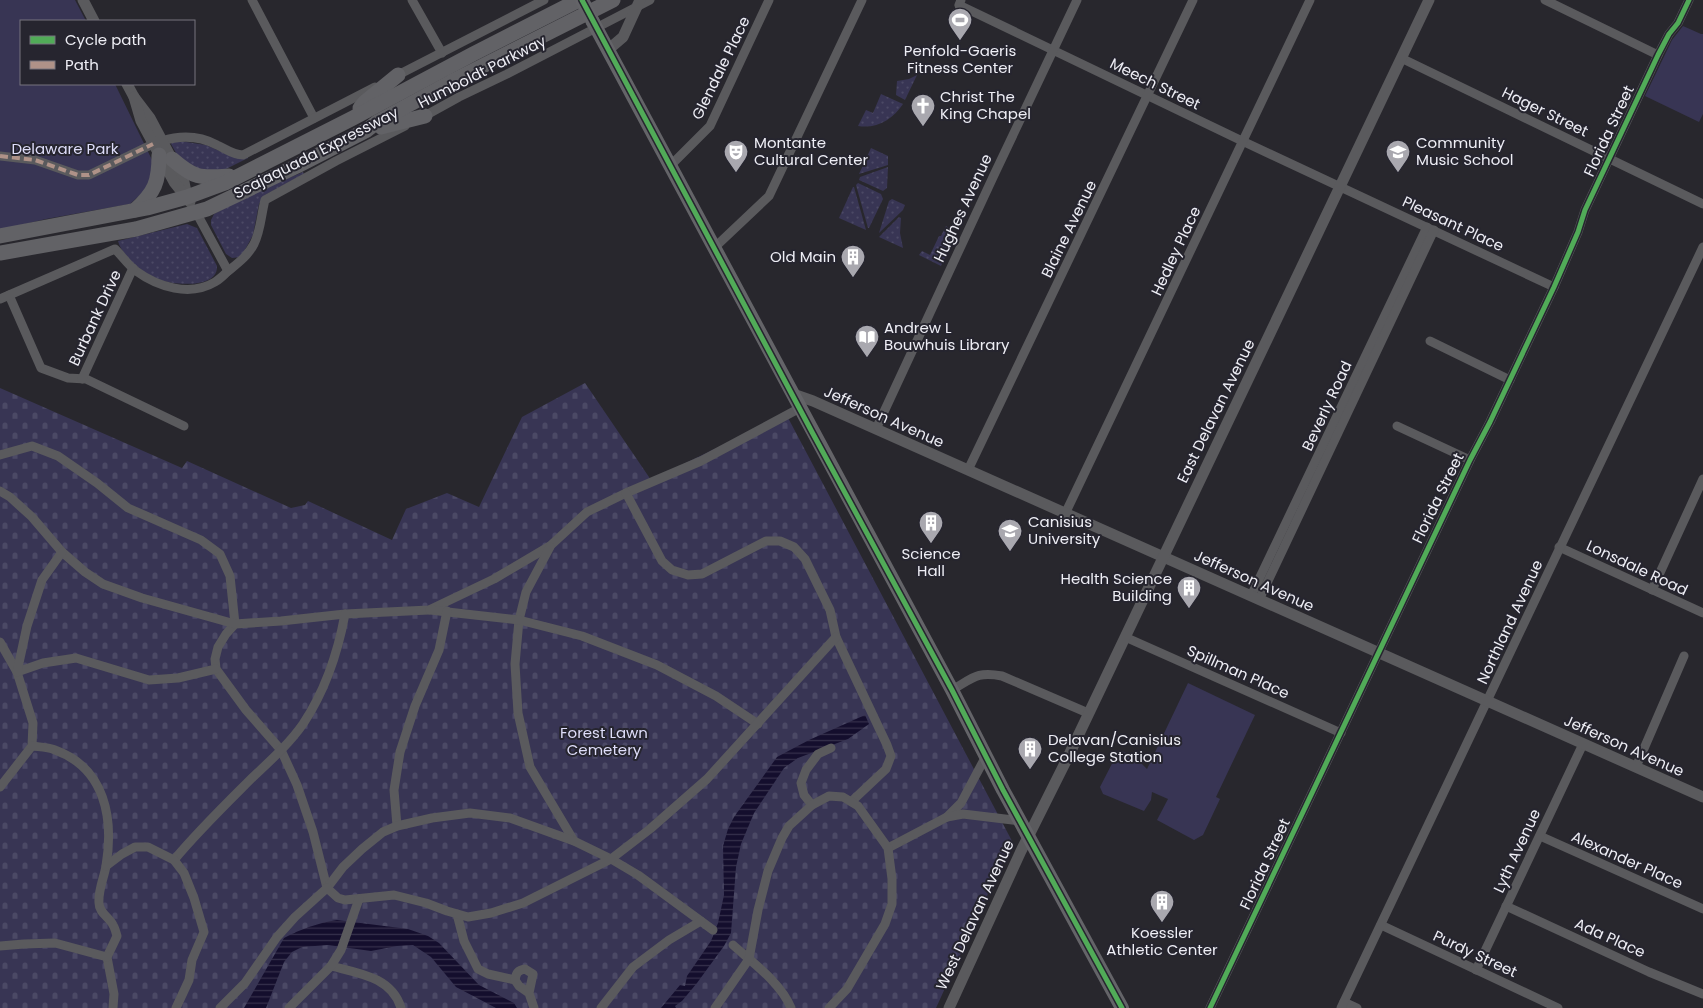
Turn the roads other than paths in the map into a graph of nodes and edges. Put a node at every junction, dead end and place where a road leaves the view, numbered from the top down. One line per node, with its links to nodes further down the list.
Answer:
1 (252, 0): 30 (street)
2 (412, 0): 23 (street)
3 (544, 0): 23 (street)
4 (580, 0): 20 (main road, bridge); 31 (highway, Scajaquada Expressway)
5 (612, 0): 32 (highway, Scajaquada Expressway)
6 (650, 0): 18 (street, Humboldt Parkway)
7 (769, 0): 37 (street, Glendale Place)
8 (862, 0): 47 (street)
9 (1077, 0): 22 (street, Hughes Avenue)
10 (1194, 0): 28 (street, Blaine Avenue)
11 (1310, 0): 33 (street, Hedley Place)
12 (1429, 0): 25 (street, East Delavan Avenue)
13 (1545, 0): 17 (street)
14 (1689, 0): 24 (street, Florida Street)
15 (85, 1): 19 (street)
16 (960, 3): 22 (street, Meech Street)
17 (1559, 3): 24 (street)
18 (639, 4): 20 (street, Humboldt Parkway); 21 (street)
19 (94, 20)
20 (595, 25): 21 (main road); 29 (street, Humboldt Parkway)
21 (609, 49): 37 (main road)
22 (1054, 51): 28 (street, Meech Street); 61 (street, Hughes Avenue)
23 (442, 53): 26 (street)
24 (1658, 55): 36 (street, Florida Street)
25 (1401, 58): 36 (street, Hager Street); 39 (street, East Delavan Avenue)
26 (398, 75): 30 (street); 31 (highway)
27 (128, 85): 34 (street)
28 (1148, 96): 33 (street, Meech Street); 64 (street, Blaine Avenue)
29 (425, 116): 32 (highway); 50 (street, Humboldt Parkway)
30 (314, 118): 34 (street)
31 (353, 118): 38 (highway, Scajaquada Expressway)
32 (367, 130): 43 (highway, Scajaquada Expressway)
33 (1243, 141): 39 (street, Meech Street); 68 (street, Hedley Place)
34 (162, 150): 35 (street); 38 (highway); 40 (street); 42 (highway)
35 (0, 156)
36 (1609, 158): 41 (street, Hager Street); 51 (street, Florida Street)
37 (671, 165): 47 (main road)
38 (241, 175): 40 (highway, Scajaquada Expressway)
39 (1340, 187): 44 (street, Pleasant Place); 72 (street, East Delavan Avenue)
40 (187, 197): 42 (highway, Scajaquada Expressway); 43 (street)
41 (1703, 204)
42 (135, 210): 45 (highway, Scajaquada Expressway)
43 (196, 212): 48 (highway, Scajaquada Expressway); 50 (street)
44 (1431, 229): 51 (street, Pleasant Place); 74 (street, Beverly Road)
45 (0, 236)
46 (1703, 247): 70 (street, Northland Avenue)
47 (714, 248): 57 (main road)
48 (0, 252)
49 (133, 268): 50 (street); 52 (street); 55 (street, Burbank Drive)
50 (228, 271)
51 (1554, 287): 56 (street, Florida Street)
52 (10, 295): 53 (street); 55 (street)
53 (0, 300)
54 (1430, 341): 56 (street)
55 (82, 379): 59 (street)
56 (1510, 380): 63 (street, Florida Street)
57 (793, 394): 58 (main road); 61 (street, Jefferson Avenue)
58 (800, 408): 67 (street); 88 (main road)
59 (184, 426)
60 (1397, 426): 63 (street)
61 (876, 429): 64 (street, Jefferson Avenue)
62 (0, 455): 80 (street)
63 (1470, 460): 84 (street, Florida Street)
64 (968, 470): 68 (street, Jefferson Avenue)
65 (1703, 479): 73 (street)
66 (0, 491): 71 (street)
67 (626, 493): 69 (street); 81 (street)
68 (1065, 514): 72 (street, Jefferson Avenue)
69 (550, 546): 75 (street); 79 (street)
70 (1560, 547): 73 (street, Lonsdale Road); 89 (street, Northland Avenue)
71 (62, 552): 80 (street); 87 (street)
72 (1162, 557): 74 (street, Jefferson Avenue); 82 (street, East Delavan Avenue)
73 (1652, 590): 77 (street, Lonsdale Road)
74 (1255, 598): 84 (street, Jefferson Avenue)
75 (429, 610): 76 (street); 78 (street)
76 (447, 611): 79 (street); 105 (street)
77 (1703, 613)
78 (345, 614): 80 (street); 96 (street)
79 (519, 620): 91 (street); 108 (street)
80 (235, 624): 86 (street)
81 (836, 637): 91 (street); 101 (street)
82 (1125, 637): 90 (street, East Delavan Avenue); 92 (street, Spillman Place)
83 (0, 642): 87 (street)
84 (1379, 653): 89 (street, Jefferson Avenue); 92 (street, Florida Street)
85 (1684, 656): 98 (street)
86 (216, 669): 87 (street); 96 (street)
87 (17, 672): 94 (street)
88 (952, 690): 90 (street); 97 (main road)
89 (1488, 701): 93 (street, Jefferson Avenue); 119 (street, Northland Avenue)
90 (1088, 713): 106 (street, East Delavan Avenue)
91 (758, 724): 110 (street)
92 (1340, 733): 145 (street, Florida Street)
93 (1583, 744): 98 (street, Jefferson Avenue); 107 (street, Lyth Avenue)
94 (32, 746): 99 (street); 112 (street)
95 (831, 748): 102 (street)
96 (281, 750): 111 (street); 113 (street)
97 (986, 756): 103 (street); 104 (main road)
98 (1636, 767): 100 (street, Jefferson Avenue)
99 (0, 787)
100 (1703, 797)
101 (852, 801): 102 (street); 109 (street)
102 (812, 805): 124 (street)
103 (946, 817): 104 (street); 109 (street)
104 (1021, 822): 106 (main road)
105 (396, 826): 108 (street); 113 (street)
106 (1029, 835): 143 (street, West Delavan Avenue); 144 (main road)
107 (1540, 836): 115 (street, Lyth Avenue); 116 (street, Alexander Place)
108 (574, 841): 110 (street)
109 (888, 848): 132 (street)
110 (611, 859): 117 (street); 118 (street)
111 (174, 860): 112 (street); 134 (street)
112 (106, 866): 123 (street)
113 (327, 888): 114 (street); 135 (street)
114 (358, 899): 117 (street); 125 (street)
115 (1506, 906): 126 (street, Lyth Avenue); 129 (street, Ada Place)
116 (1703, 910)
117 (457, 914): 127 (street)
118 (701, 921): 120 (street); 139 (street)
119 (1381, 925): 126 (street, Purdy Street); 131 (street, Northland Avenue)
120 (713, 930)
121 (733, 945): 124 (street)
122 (0, 946): 123 (street)
123 (107, 957): 133 (street)
124 (749, 958): 130 (street); 140 (street)
125 (331, 966): 136 (street); 137 (street)
126 (1476, 970): 147 (street, Purdy Street)
127 (515, 980): 128 (street); 128 (street)
128 (530, 993): 138 (street)
129 (1703, 994)
130 (790, 1005): 141 (street)
131 (1342, 1005): 146 (street)
132 (831, 1006): 142 (street)
133 (113, 1008)
134 (176, 1008)
135 (220, 1008)
136 (289, 1008)
137 (401, 1008)
138 (534, 1008)
139 (601, 1008)
140 (715, 1008)
141 (799, 1008)
142 (822, 1008)
143 (949, 1008)
144 (1122, 1008)
145 (1210, 1008)
146 (1356, 1008)
147 (1558, 1008)

